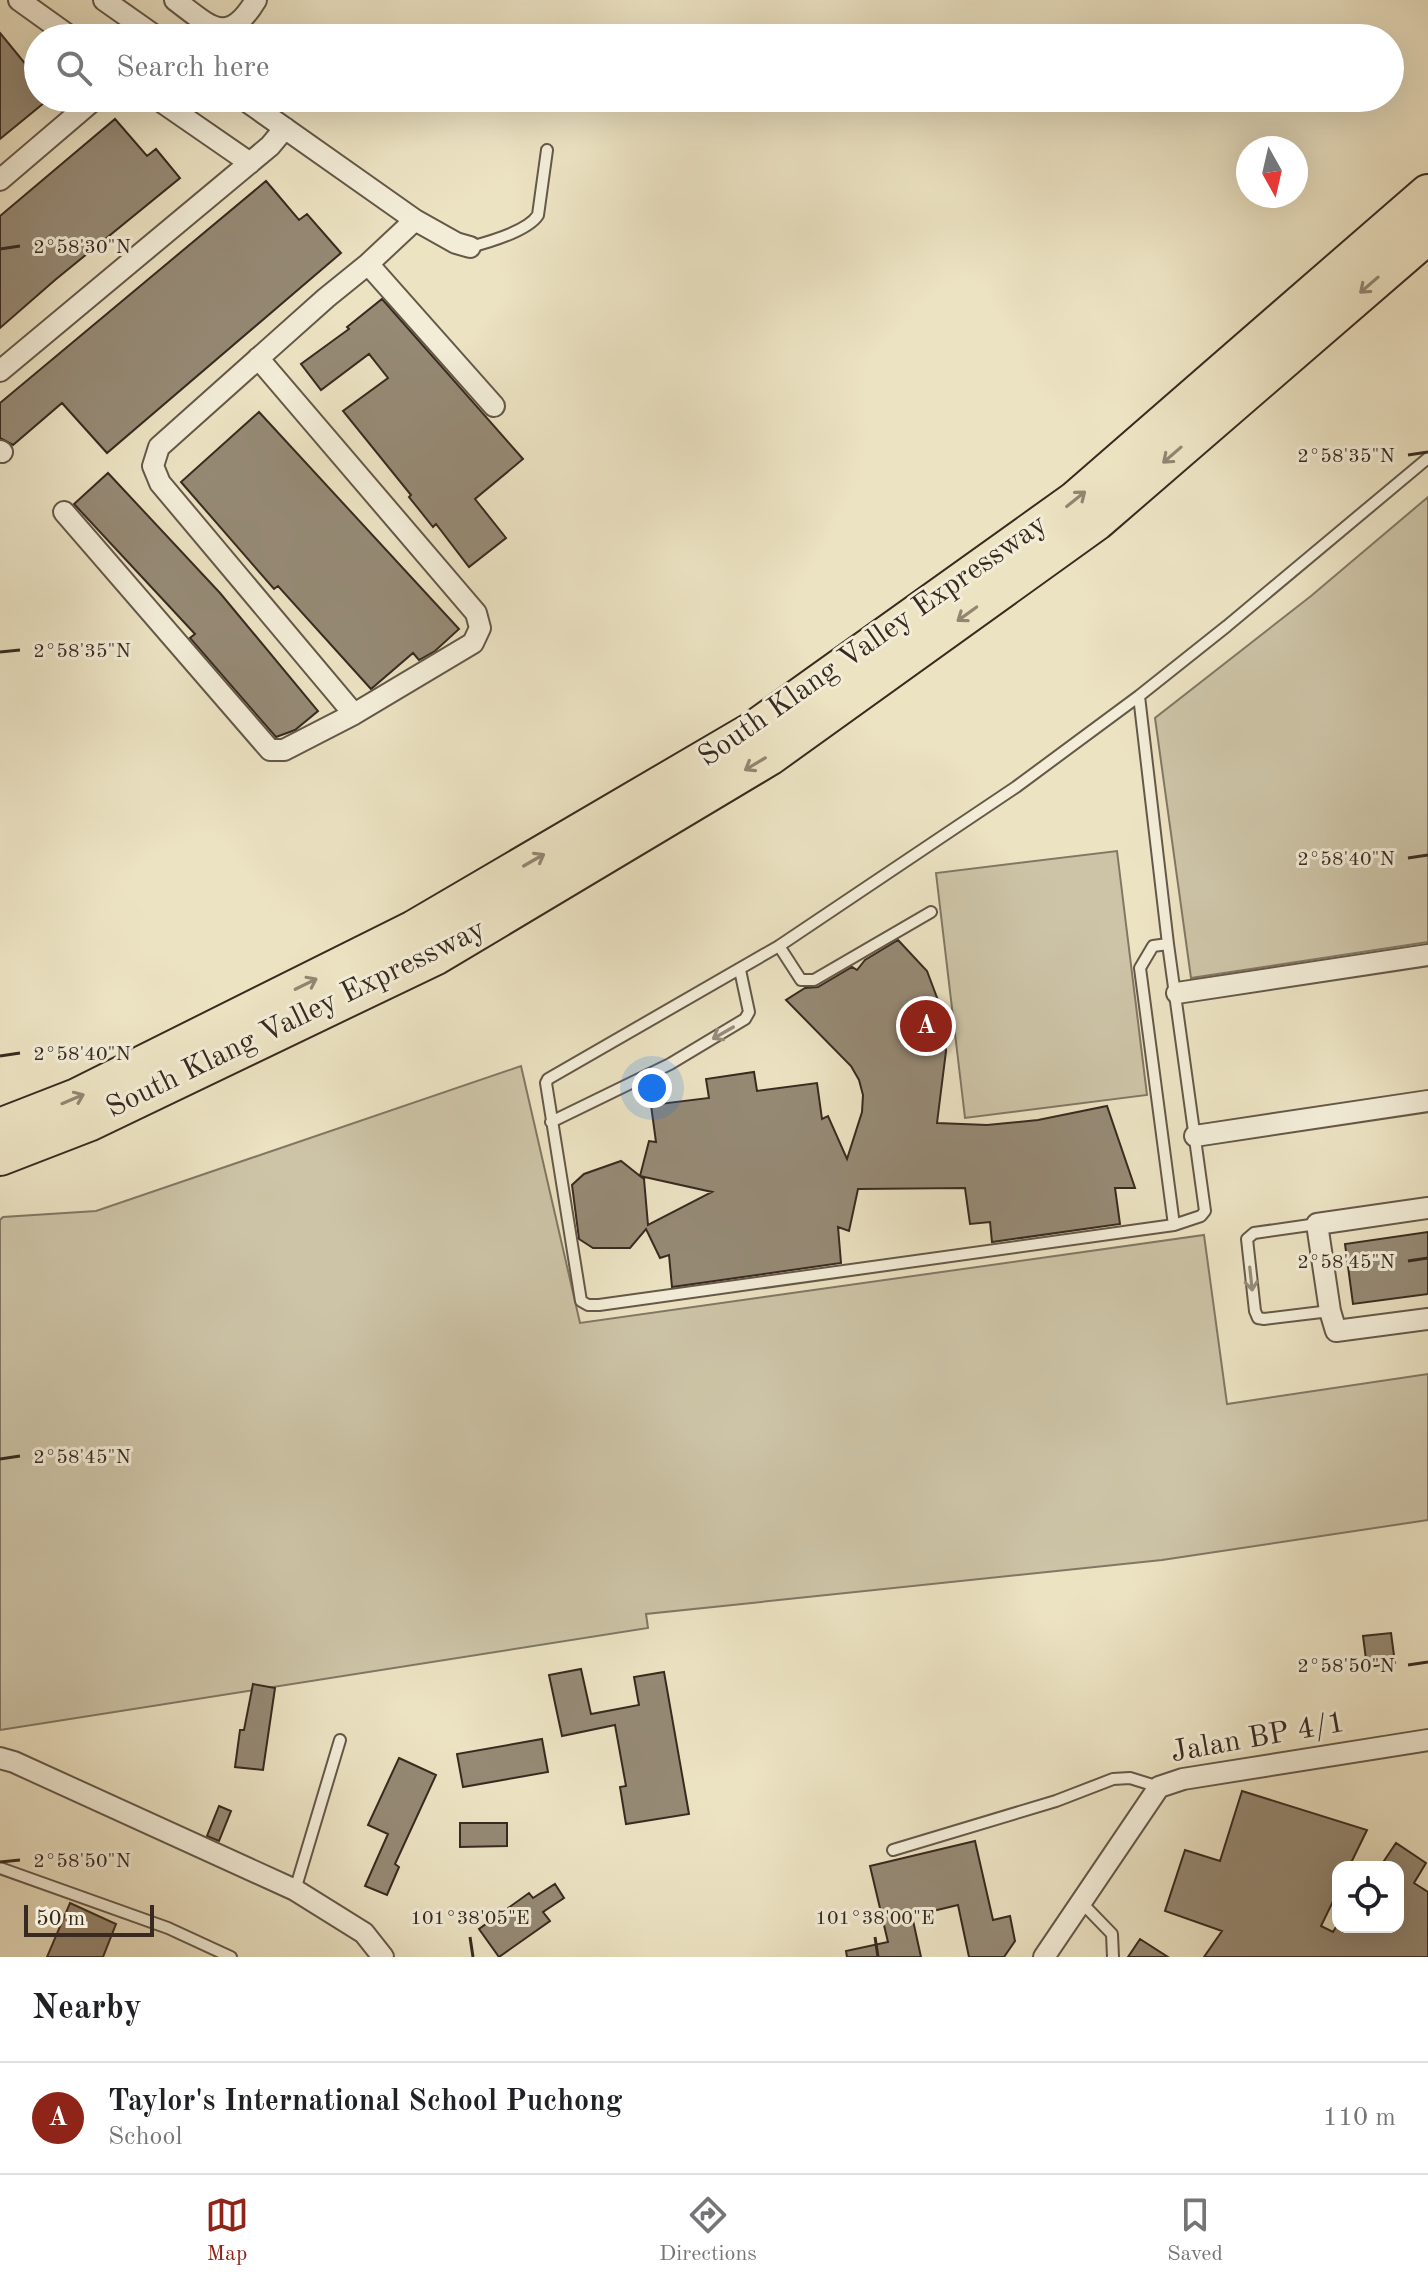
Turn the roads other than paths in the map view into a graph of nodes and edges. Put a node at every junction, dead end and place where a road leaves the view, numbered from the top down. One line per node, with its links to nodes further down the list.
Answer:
1 (19, 0): 5 (street)
2 (104, 0): 6 (street)
3 (175, 0): 7 (street)
4 (256, 0): 8 (street)
5 (52, 24)
6 (138, 24)
7 (211, 24)
8 (238, 24)
9 (80, 112): 15 (street)
10 (176, 112): 14 (street)
11 (262, 112): 12 (street)
12 (285, 128): 14 (street); 17 (street)
13 (547, 150): 19 (lane)
14 (250, 163): 22 (street)
15 (0, 180)
16 (1428, 194): 36 (highway, South Klang Valley Expressway, one-way to 16)
17 (415, 220): 19 (street); 20 (street)
18 (1428, 234): 38 (highway, South Klang Valley Expressway, one-way to 38)
19 (470, 247)
20 (368, 264): 21 (street); 23 (street)
21 (258, 358): 27 (street); 27 (street)
22 (0, 371)
23 (494, 406)
24 (1428, 458): 26 (lane)
25 (64, 512): 27 (street)
26 (1139, 696): 29 (lane); 30 (lane)
27 (354, 714)
28 (931, 912): 30 (lane)
29 (1168, 944): 33 (lane); 41 (lane)
30 (779, 946): 32 (lane)
31 (1428, 955): 33 (street)
32 (740, 970): 35 (lane); 35 (lane, one-way to 35)
33 (1177, 993): 37 (lane)
34 (1428, 1101): 37 (street)
35 (551, 1122): 41 (lane)
36 (0, 1128)
37 (1195, 1136): 41 (lane)
38 (0, 1156)
39 (1428, 1208): 40 (street)
40 (1317, 1224): 42 (street); 42 (lane, one-way to 42)
41 (1174, 1225)
42 (1330, 1311): 43 (street)
43 (1428, 1319)
44 (340, 1740): 50 (lane)
45 (1428, 1740): 47 (street, Jalan BP 4/1)
46 (0, 1758): 50 (street)
47 (1159, 1787): 48 (lane); 51 (street, Jalan BP 4/1)
48 (893, 1850)
49 (0, 1868): 52 (lane)
50 (295, 1890): 53 (street)
51 (1082, 1903): 54 (street, Jalan BP 4/1); 55 (lane)
52 (231, 1957)
53 (383, 1957)
54 (1044, 1957)
55 (1113, 1957)

